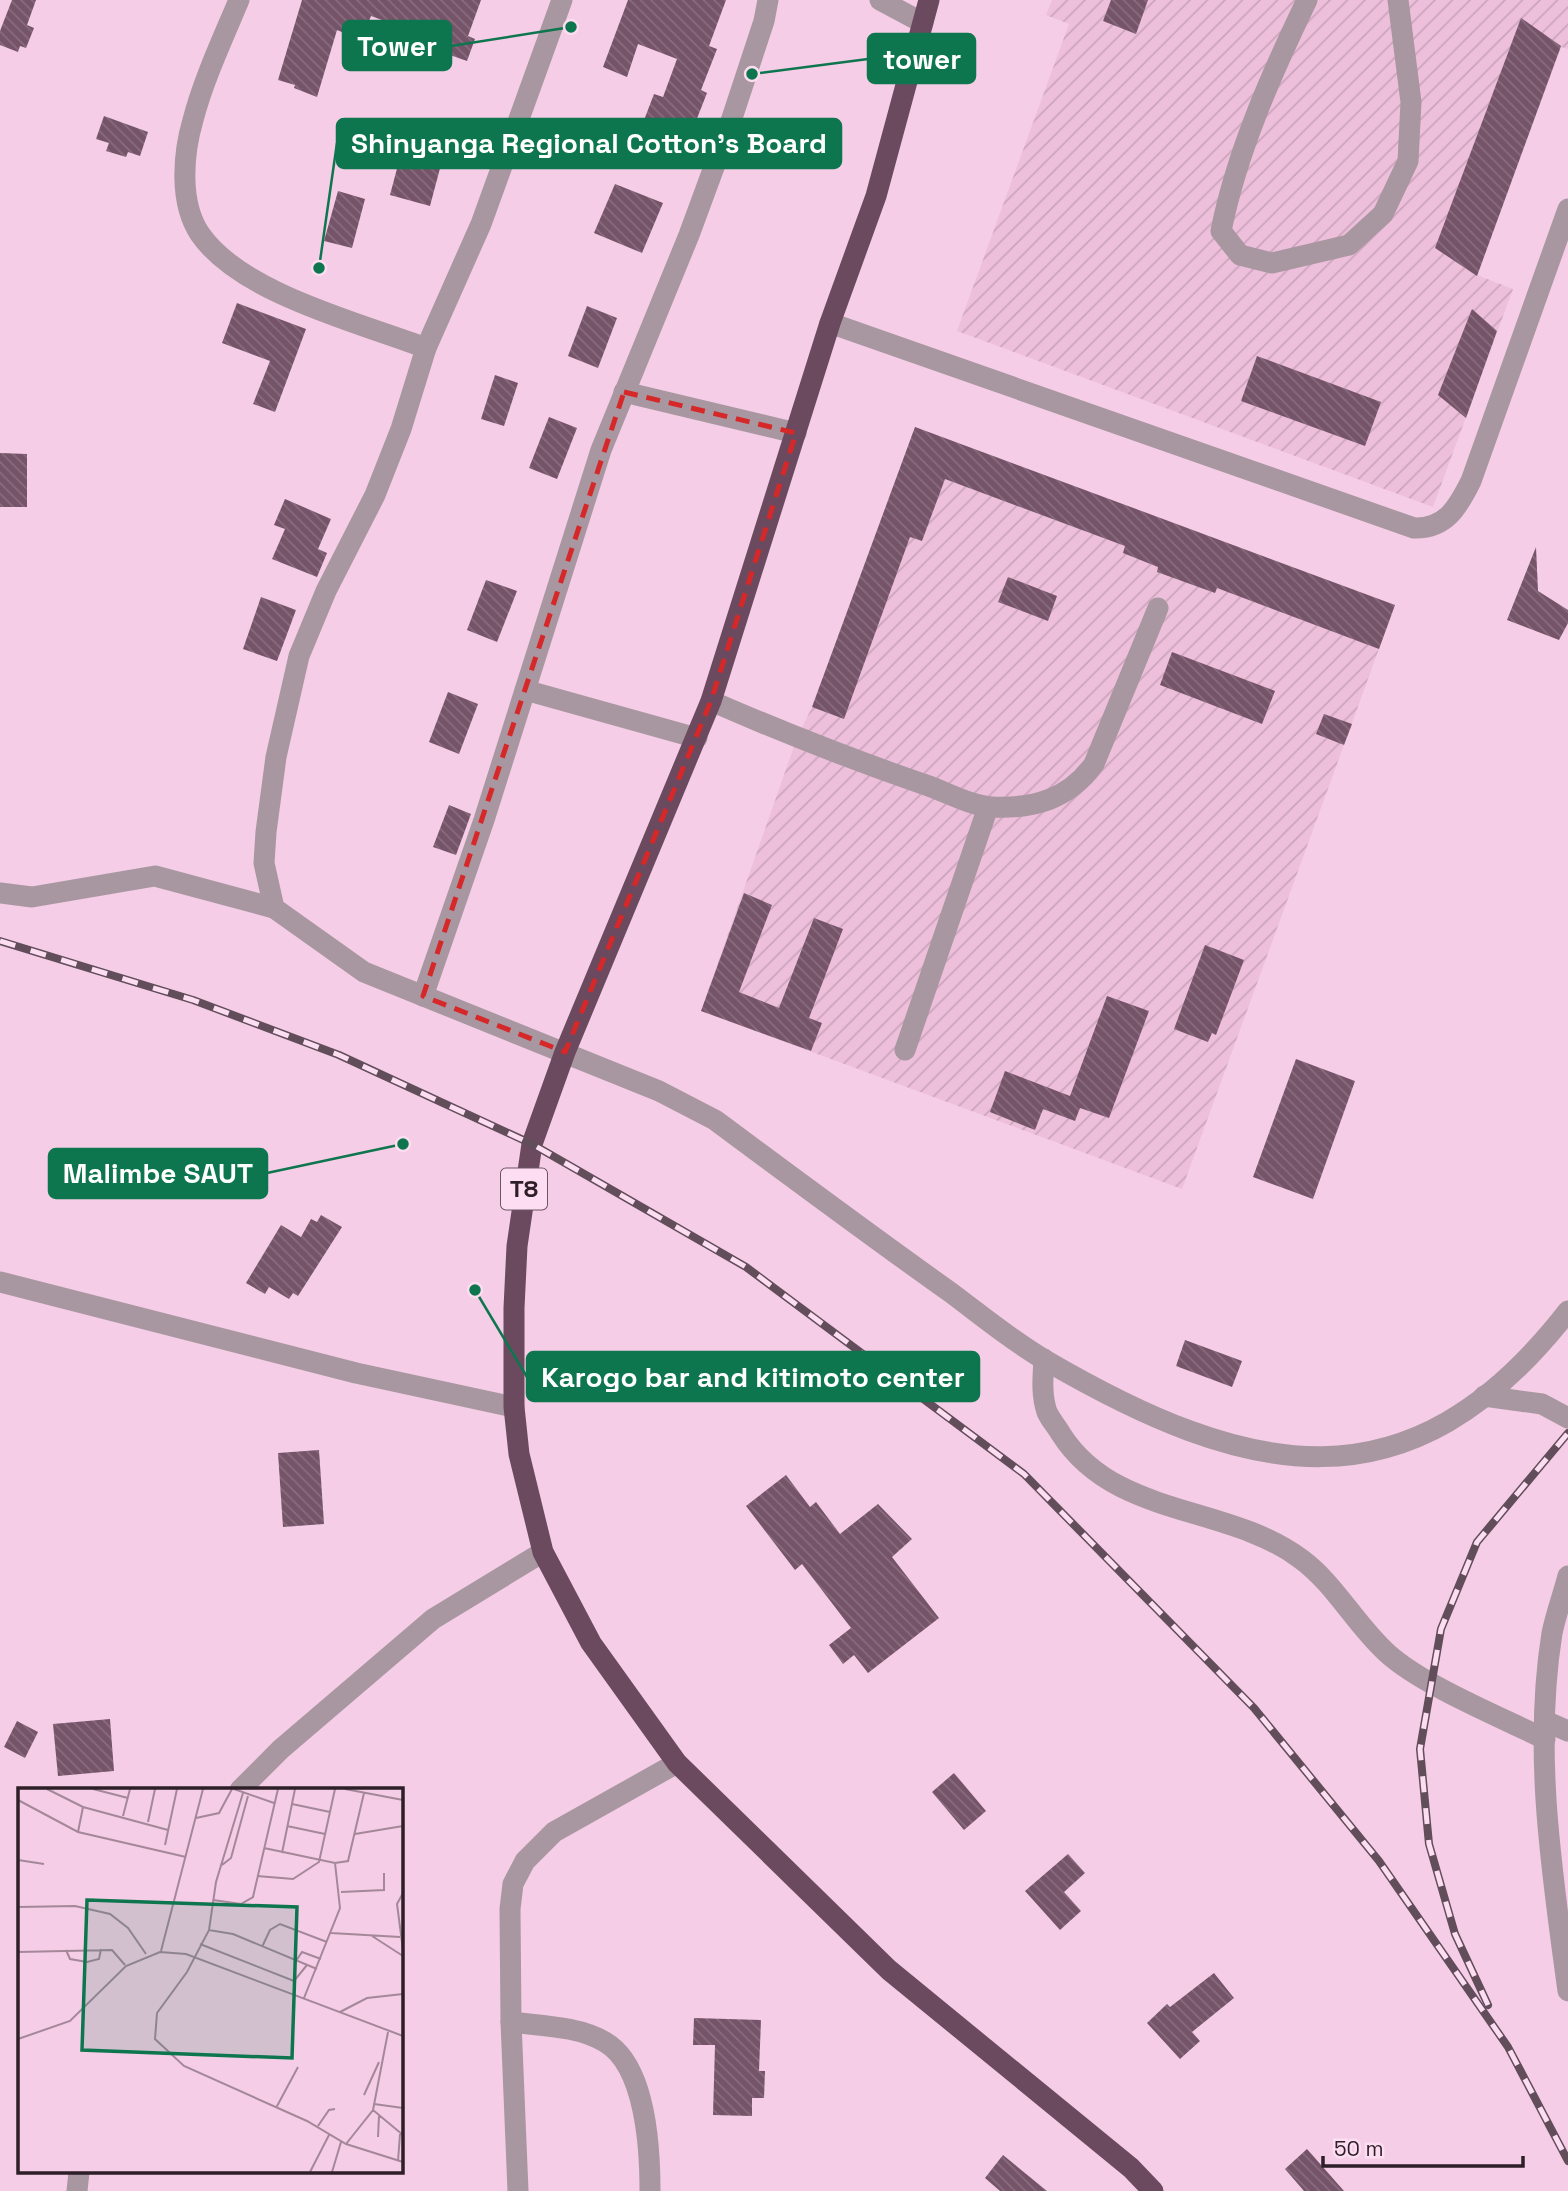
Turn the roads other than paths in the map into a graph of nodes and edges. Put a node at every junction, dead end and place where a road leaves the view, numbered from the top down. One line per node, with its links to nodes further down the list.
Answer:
1 (239, 0): 11 (street)
2 (562, 0): 11 (street)
3 (768, 0): 12 (street)
4 (880, 0): 8 (street)
5 (929, 0): 8 (highway, T8)
6 (1307, 0): 7 (street)
7 (1398, 0)
8 (923, 23): 10 (highway, T8)
9 (1568, 209): 10 (street)
10 (830, 323): 13 (highway, T8)
11 (426, 348): 20 (street)
12 (624, 392): 13 (street); 15 (street)
13 (796, 433): 16 (highway, T8)
14 (1158, 608): 18 (street)
15 (525, 690): 17 (street); 21 (street)
16 (711, 701): 17 (highway, T8); 18 (street)
17 (697, 738): 23 (highway, T8)
18 (988, 807): 22 (street)
19 (0, 893): 20 (street)
20 (274, 908): 21 (street)
21 (423, 996): 23 (street)
22 (905, 1049)
23 (565, 1052): 26 (street); 28 (highway, T8)
24 (0, 1282): 28 (street)
25 (1568, 1311): 27 (street)
26 (1044, 1359): 27 (street); 32 (street)
27 (1485, 1396): 29 (street)
28 (514, 1407): 30 (highway, T8)
29 (1568, 1418)
30 (543, 1552): 34 (highway, T8); 35 (street)
31 (1568, 1576): 32 (street)
32 (1545, 1730): 33 (street); 36 (street)
33 (1568, 1731)
34 (677, 1763): 37 (street); 40 (highway, T8)
35 (242, 1788)
36 (1568, 1991)
37 (511, 2022): 38 (street); 39 (street)
38 (518, 2191)
39 (650, 2191)
40 (1153, 2191)

